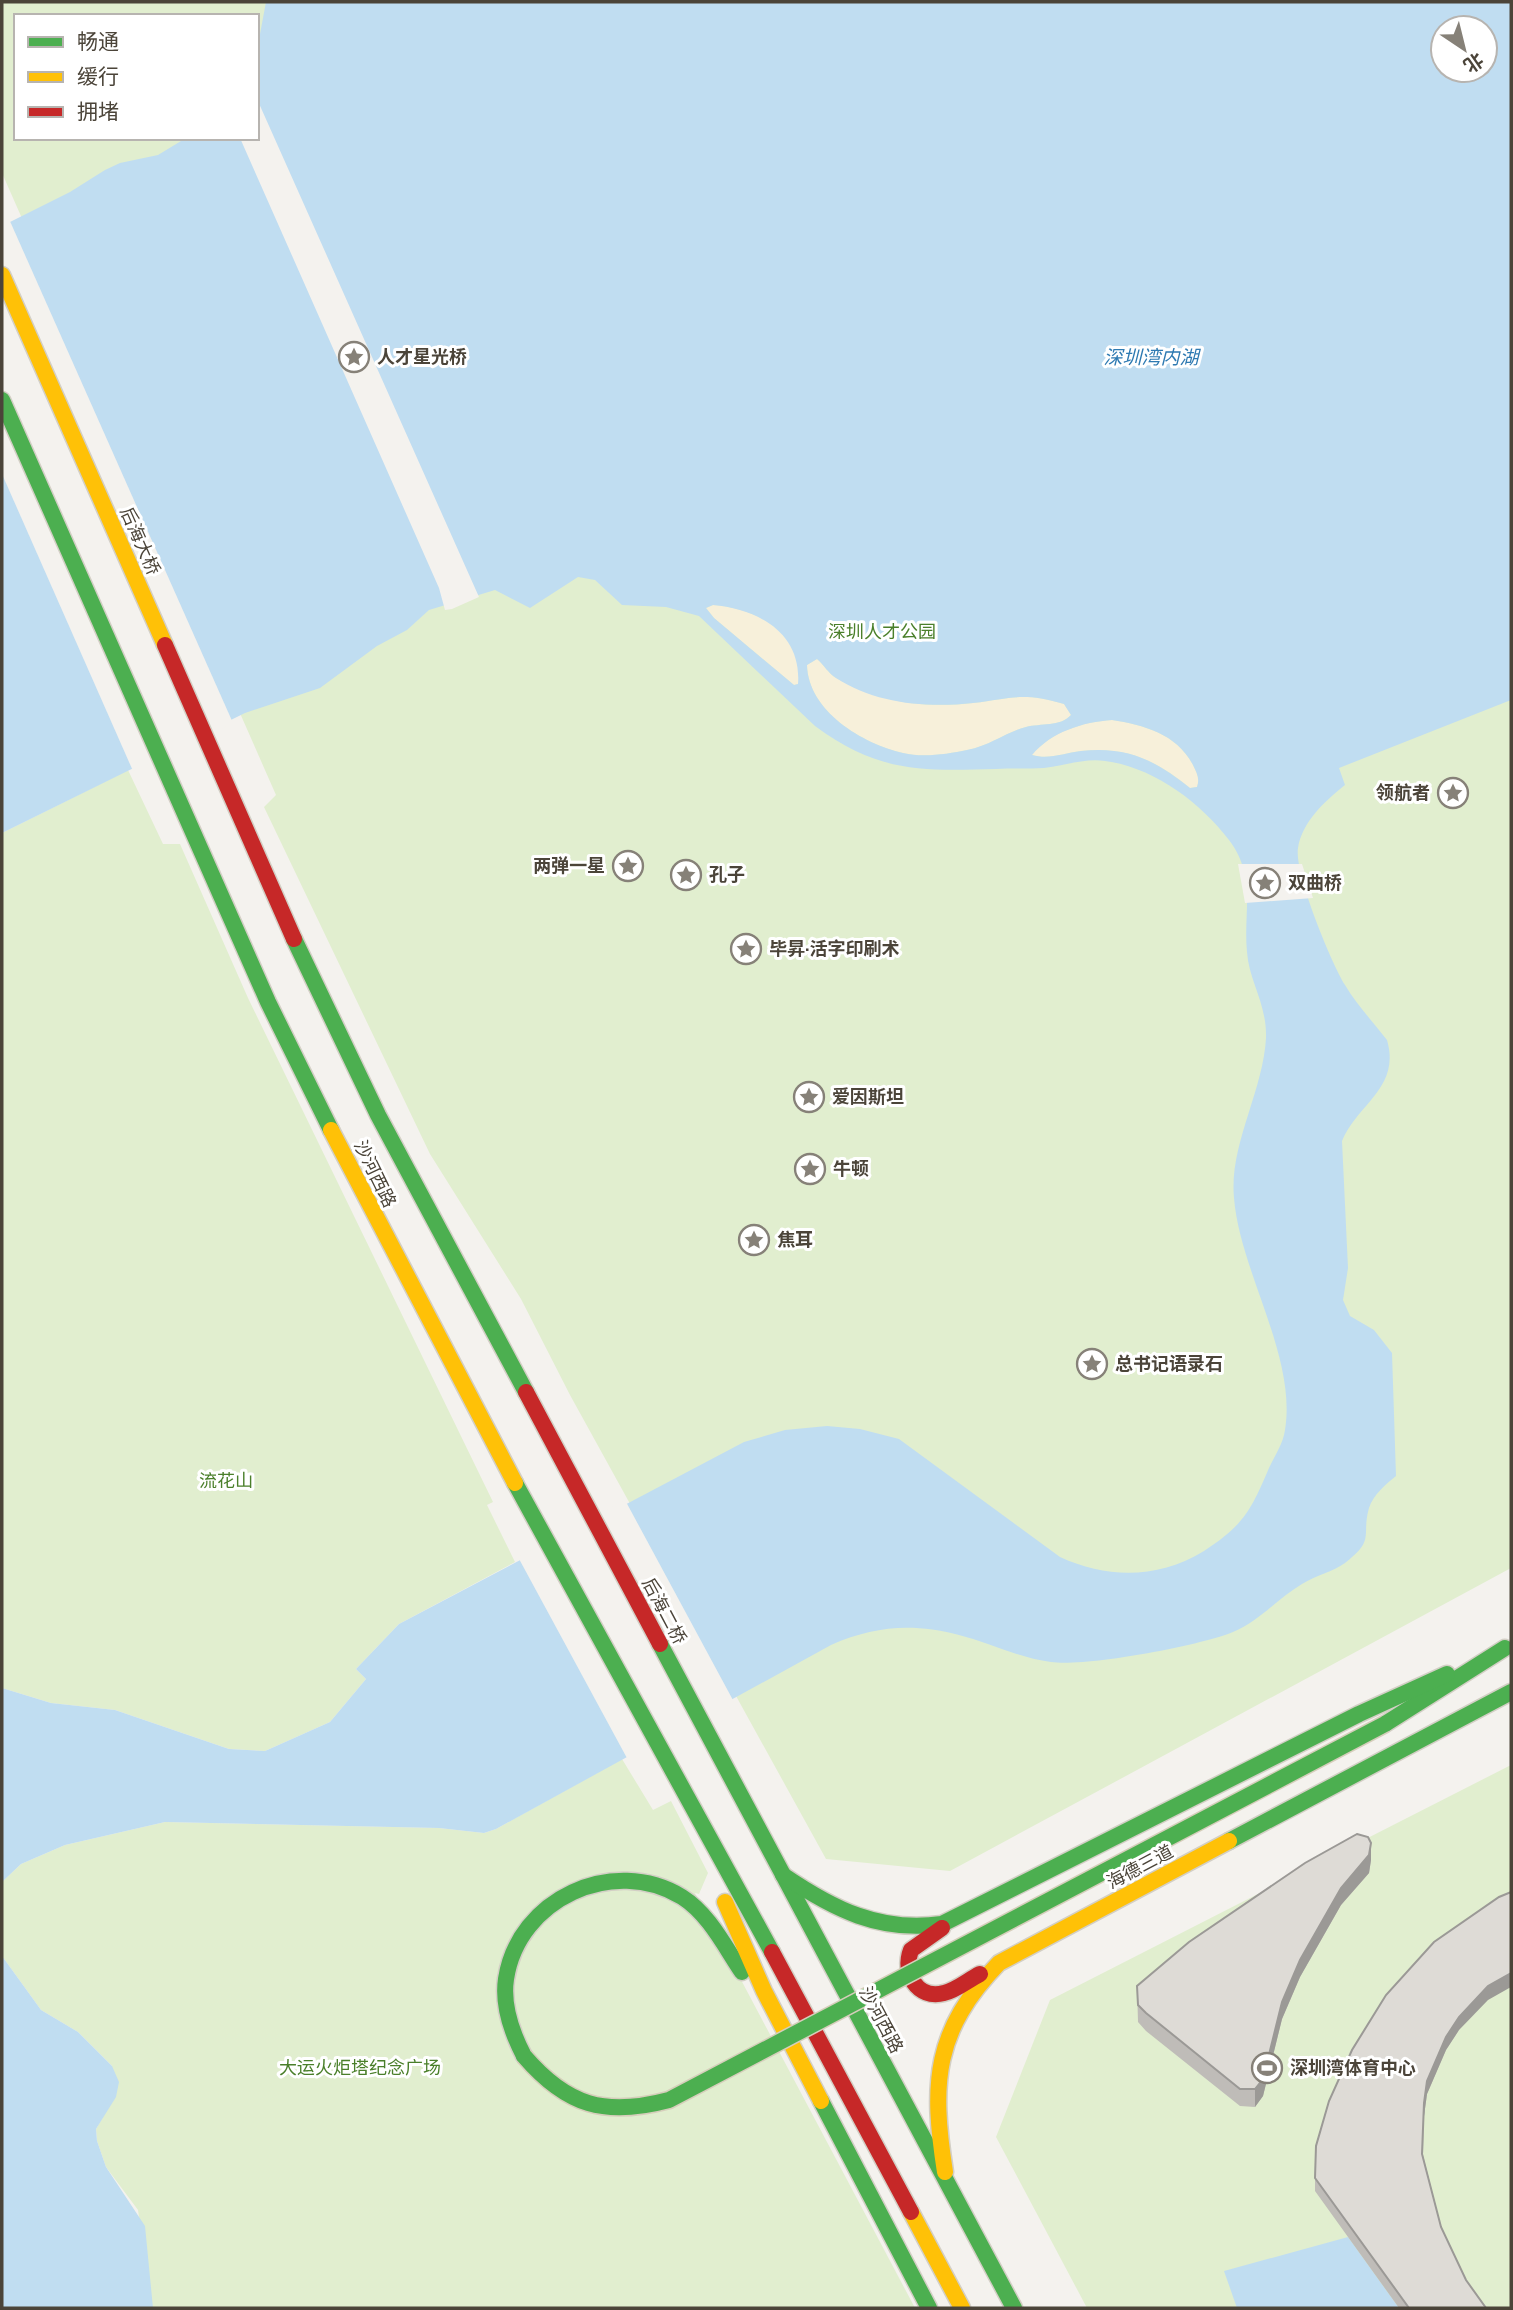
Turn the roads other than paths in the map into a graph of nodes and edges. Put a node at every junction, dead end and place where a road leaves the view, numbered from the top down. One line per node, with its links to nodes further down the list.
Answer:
1 (2, 275): 3 (main road, 后海大桥)
2 (2, 400): 9 (main road, 沙河西路)
3 (243, 822): 4 (main road, 沙河西路)
4 (577, 1491): 8 (main road, 后海二桥)
5 (1508, 1646): 7 (main road); 11 (main road, 海德三道)
6 (1511, 1692): 7 (main road, 海德三道)
7 (1448, 1706): 12 (main road, 海德三道); 13 (main road, bridge)
8 (717, 1749): 10 (main road, 沙河西路)
9 (671, 1774): 13 (main road); 16 (main road)
10 (782, 1875): 11 (main road, 海德三道); 14 (main road, 沙河西路)
11 (969, 1913): 12 (main road)
12 (999, 1963): 14 (main road, 海德三道)
13 (786, 2035): 15 (main road)
14 (947, 2183): 17 (main road, 沙河西路)
15 (929, 2308)
16 (962, 2308)
17 (1014, 2308)

